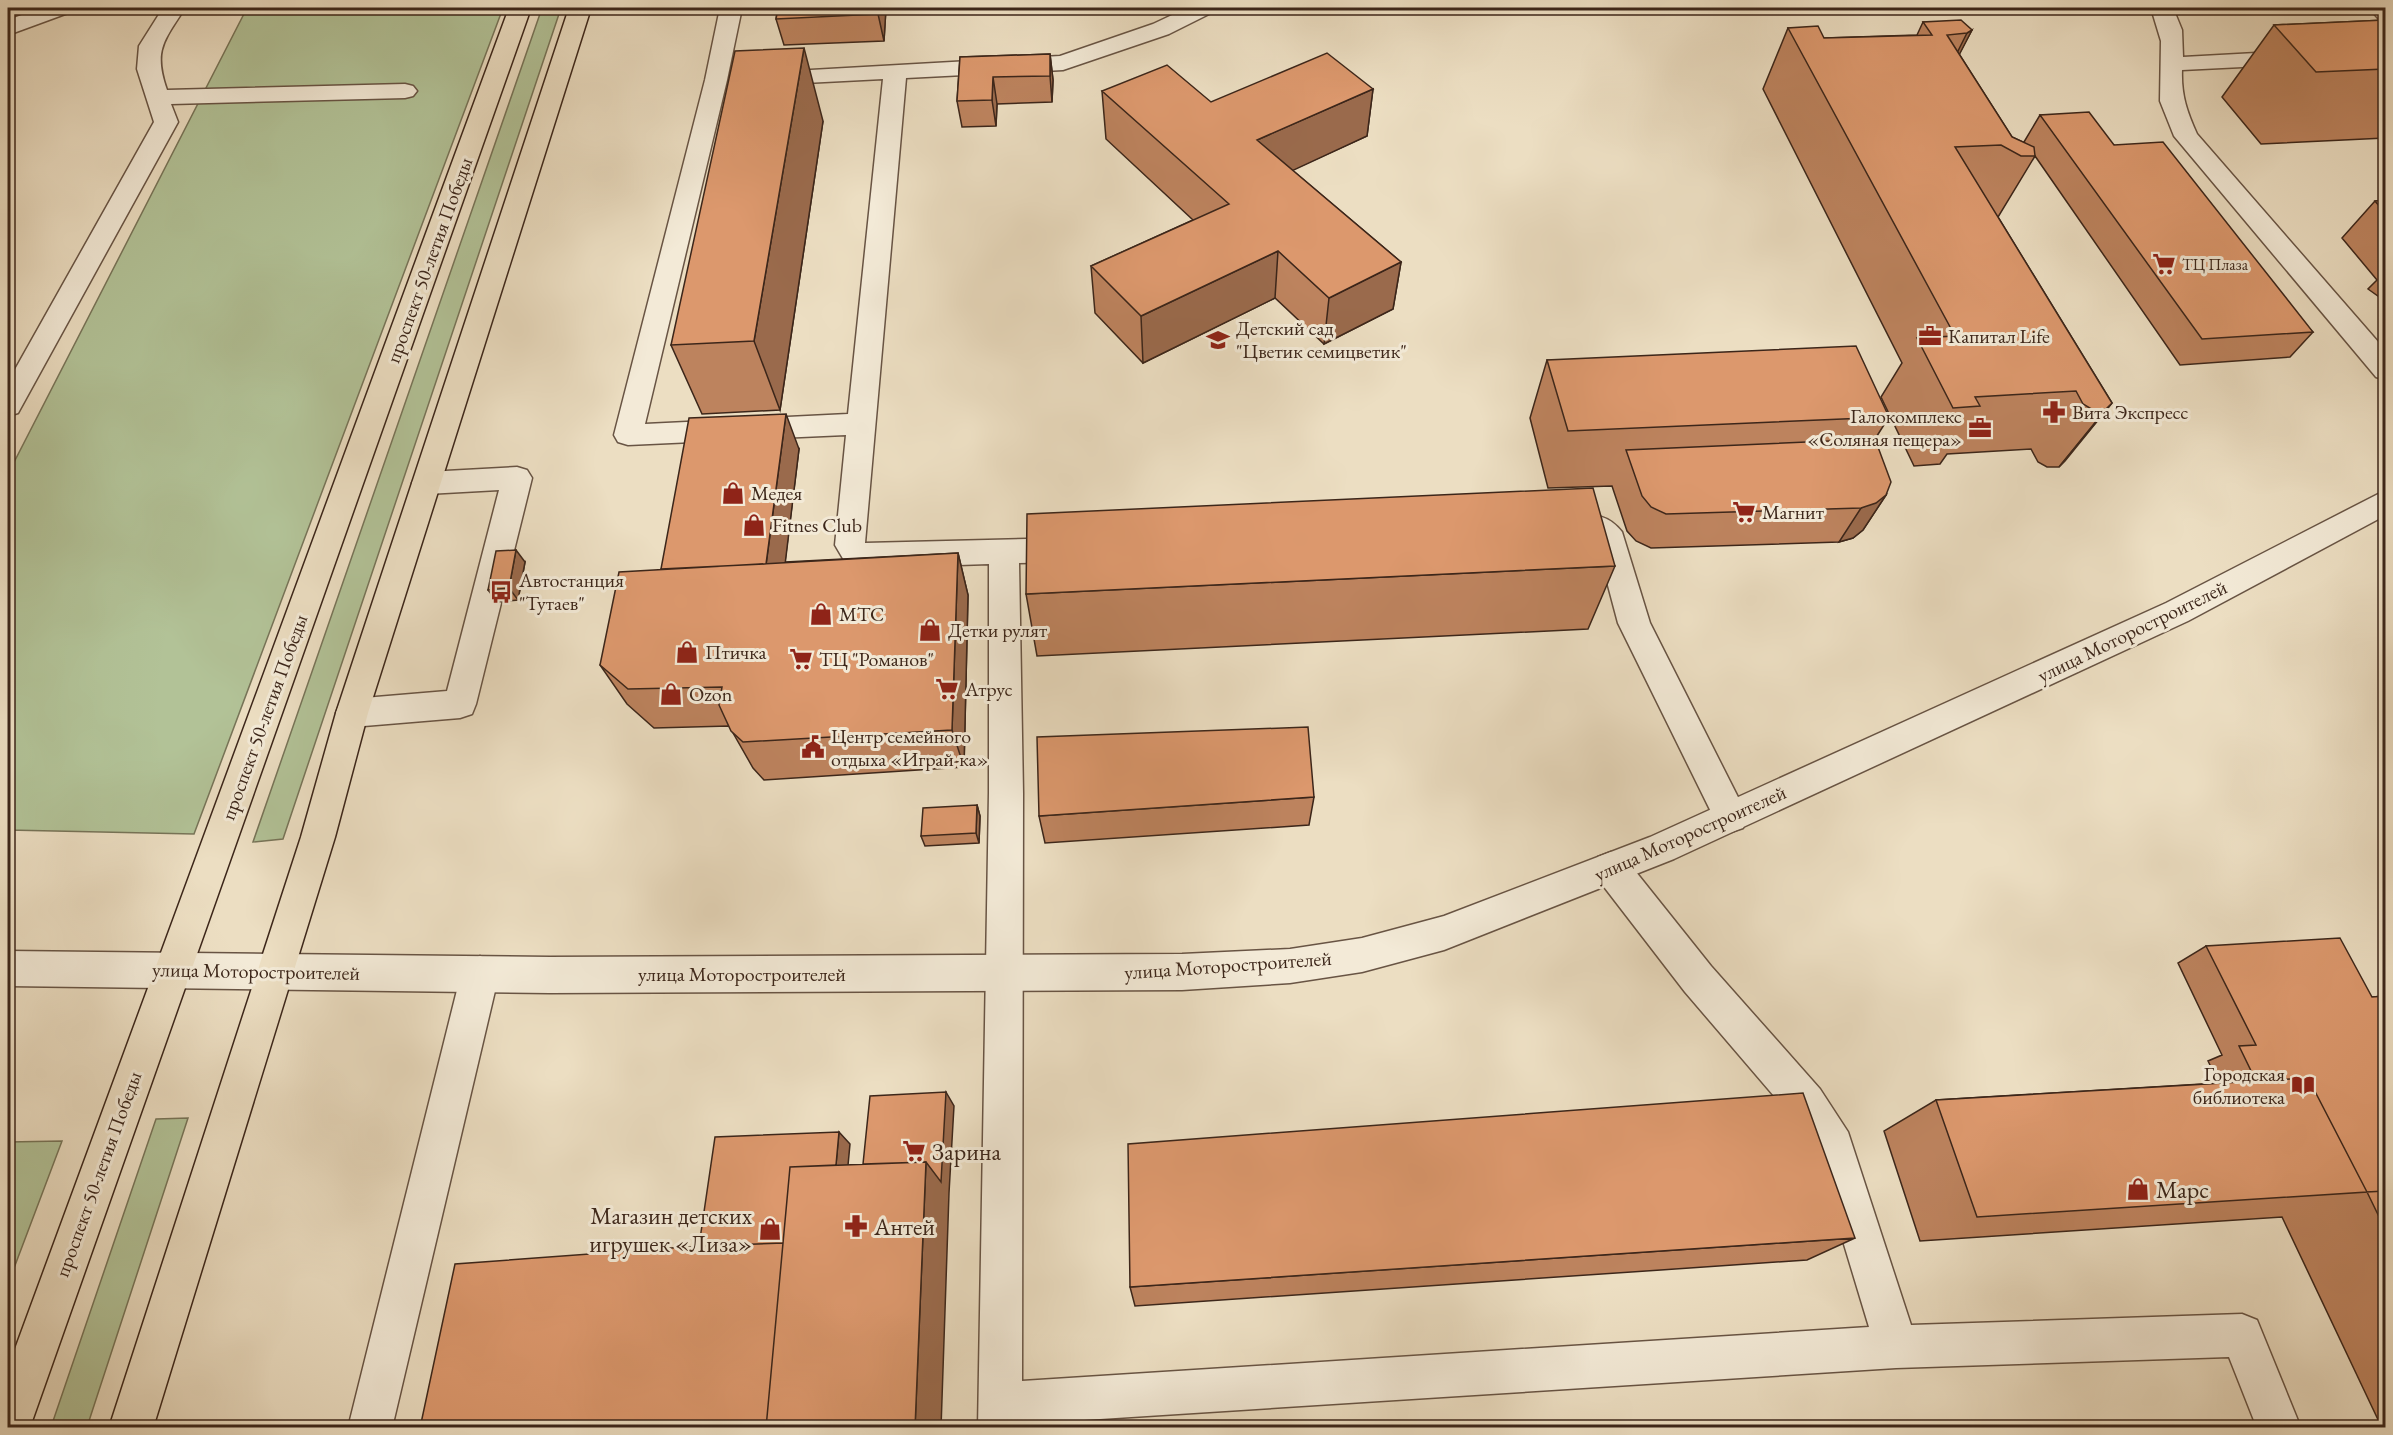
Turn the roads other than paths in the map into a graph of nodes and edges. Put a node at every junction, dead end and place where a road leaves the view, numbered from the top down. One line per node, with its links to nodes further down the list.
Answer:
1 (60, 8): 10 (street)
2 (174, 8): 16 (street)
3 (520, 8): 29 (main road, проспект 50-летия Победы)
4 (580, 8): 20 (main road)
5 (731, 8): 14 (street)
6 (1203, 8): 13 (street)
7 (2162, 8): 12 (street)
8 (2380, 8): 9 (street)
9 (2385, 13)
10 (8, 28)
11 (2385, 53): 12 (street)
12 (2173, 64): 17 (street)
13 (895, 72): 14 (street); 19 (street)
14 (716, 80): 19 (street)
15 (405, 91): 16 (street)
16 (158, 97): 18 (street)
17 (2385, 370)
18 (8, 406)
19 (861, 424): 24 (street)
20 (426, 483): 25 (main road); 25 (street)
21 (2385, 501): 26 (street, улица Моторостроителей)
22 (1538, 528): 26 (street)
23 (1099, 548): 24 (street)
24 (1004, 552): 31 (street)
25 (352, 713): 30 (main road)
26 (1731, 816): 27 (street, улица Моторостроителей)
27 (1611, 868): 31 (street, улица Моторостроителей); 33 (street)
28 (8, 969): 29 (street, улица Моторостроителей)
29 (172, 970): 30 (street, улица Моторостроителей); 35 (main road, проспект 50-летия Победы)
30 (274, 972): 32 (street, улица Моторостроителей); 36 (main road)
31 (1005, 973): 32 (street, улица Моторостроителей); 34 (street)
32 (480, 974): 37 (street)
33 (1896, 1347): 34 (street); 38 (street)
34 (1000, 1416)
35 (8, 1427)
36 (131, 1428)
37 (370, 1428)
38 (2279, 1428)

